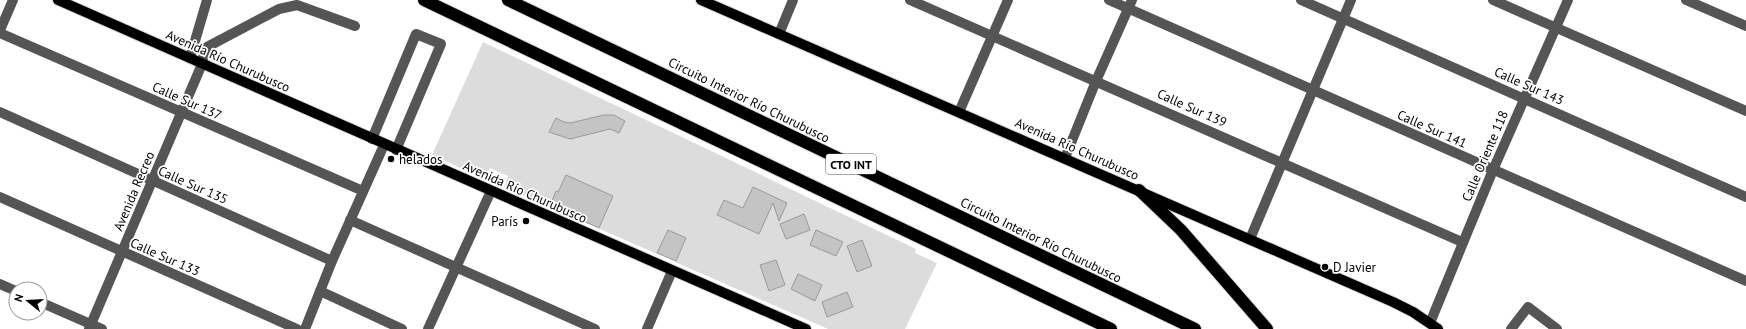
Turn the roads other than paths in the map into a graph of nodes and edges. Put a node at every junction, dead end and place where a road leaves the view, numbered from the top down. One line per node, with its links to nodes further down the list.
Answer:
1 (13, 0): 21 (street)
2 (58, 0): 24 (main road, Avenida Río Churubusco)
3 (207, 0): 24 (street)
4 (424, 0): 65 (highway, CTO INT)
5 (508, 0): 66 (highway, Circuito Interior Río Churubusco / CTO INT)
6 (701, 0): 22 (main road, Avenida Río Churubusco)
7 (793, 0): 22 (street)
8 (910, 0): 23 (street, Calle Sur 139)
9 (1008, 0): 23 (street)
10 (1109, 0): 16 (street, Calle Sur 141)
11 (1300, 0): 17 (street, Calle Sur 143)
12 (1351, 0): 17 (street)
13 (1493, 0): 20 (street)
14 (1568, 0): 20 (street, Calle Oriente 118)
15 (1686, 0): 19 (street)
16 (1130, 4): 26 (street); 27 (street, Calle Sur 141)
17 (1343, 19): 27 (street); 28 (street, Calle Sur 143)
18 (355, 26): 25 (street, Avenida Recreo)
19 (1746, 26)
20 (1555, 28): 28 (street, Calle Oriente 118); 29 (street)
21 (0, 32): 32 (street, Calle Sur 137)
22 (779, 34): 31 (main road, Avenida Río Churubusco)
23 (993, 36): 26 (street, Calle Sur 139); 31 (street)
24 (190, 58): 25 (main road, Avenida Río Churubusco)
25 (202, 64): 32 (street, Avenida Recreo); 33 (main road, Avenida Río Churubusco)
26 (1096, 81): 36 (street); 37 (street, Calle Sur 139)
27 (1312, 90): 37 (street); 38 (street, Calle Sur 141)
28 (1524, 98): 38 (street, Calle Oriente 118); 44 (street, Calle Sur 143)
29 (1746, 111)
30 (0, 112): 39 (street, Calle Sur 135)
31 (959, 112): 36 (main road, Avenida Río Churubusco)
32 (181, 113): 39 (street, Avenida Recreo); 41 (street, Calle Sur 137)
33 (372, 139): 34 (main road, Avenida Río Churubusco); 35 (street)
34 (384, 145): 35 (main road, Avenida Río Churubusco); 41 (street)
35 (396, 150): 42 (main road, Avenida Río Churubusco)
36 (1065, 158): 40 (main road, Avenida Río Churubusco)
37 (1281, 162): 46 (street); 47 (street, Calle Sur 139)
38 (1493, 170): 47 (street, Calle Oriente 118); 52 (street, Calle Sur 141)
39 (152, 182): 48 (street, Avenida Recreo); 49 (street, Calle Sur 135)
40 (1139, 190): 46 (main road, Avenida Río Churubusco); 67 (highway)
41 (363, 191): 45 (street)
42 (491, 191): 50 (street); 51 (main road, Avenida Río Churubusco)
43 (0, 197): 48 (street, Calle Sur 133)
44 (1746, 197)
45 (350, 220): 49 (street); 50 (street)
46 (1250, 239): 55 (main road, Avenida Río Churubusco)
47 (1462, 242): 55 (street, Calle Oriente 118)
48 (122, 252): 56 (street, Avenida Recreo); 58 (street, Calle Sur 133)
49 (332, 261): 53 (street)
50 (458, 267): 61 (street); 62 (street)
51 (672, 271): 63 (street); 64 (main road, Avenida Río Churubusco)
52 (1746, 281)
53 (320, 291): 59 (street); 60 (street)
54 (48, 306): 56 (street)
55 (1430, 323): 68 (main road, Avenida Río Churubusco)
56 (90, 327): 57 (street)
57 (102, 329)
58 (297, 329)
59 (305, 329)
60 (402, 329)
61 (428, 329)
62 (595, 329)
63 (647, 329)
64 (806, 329)
65 (1111, 329)
66 (1195, 329)
67 (1267, 329)
68 (1438, 329)
69 (1510, 329): 70 (street)
70 (1557, 329)

